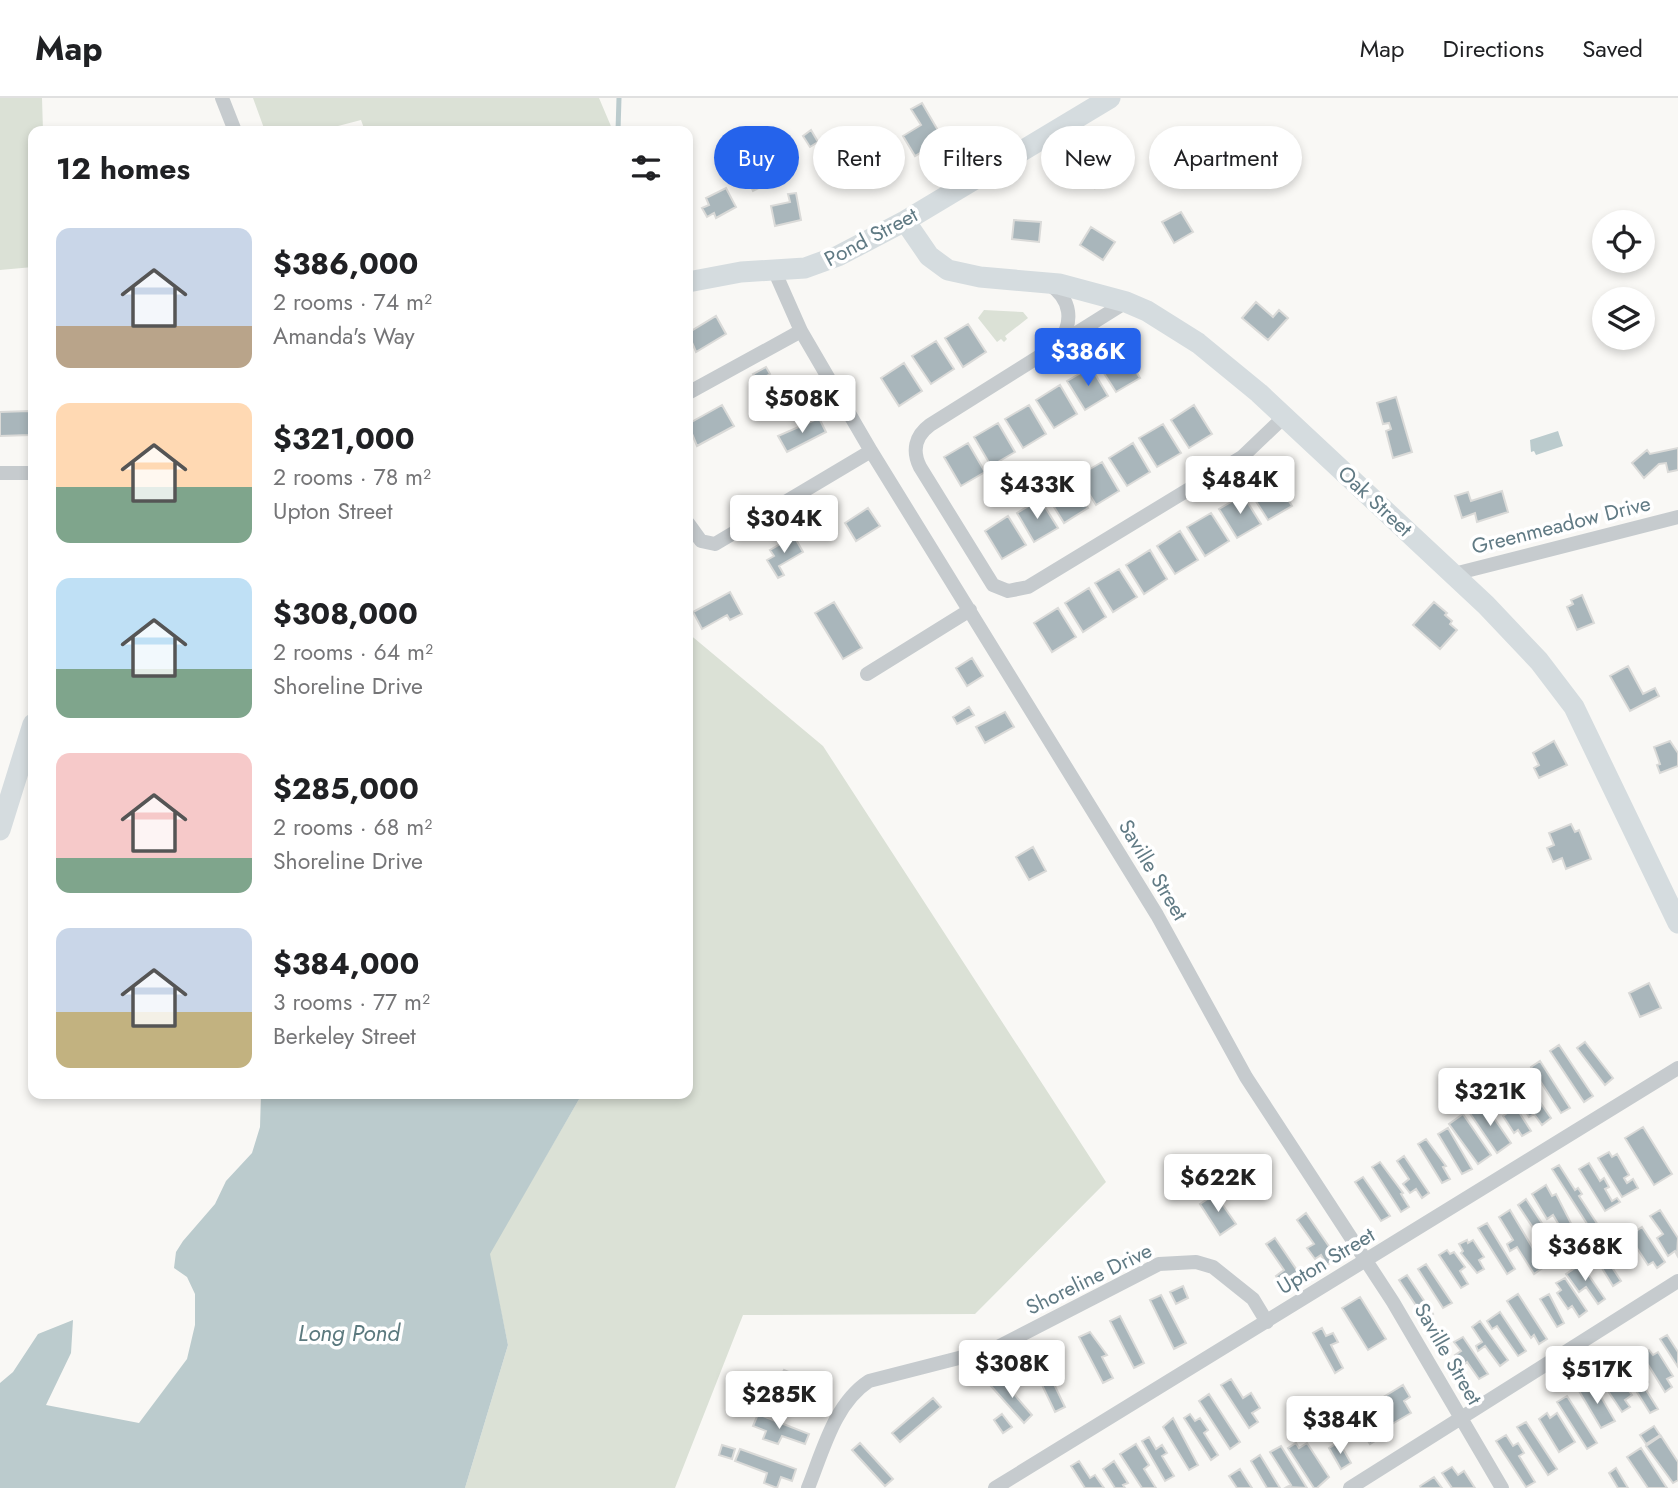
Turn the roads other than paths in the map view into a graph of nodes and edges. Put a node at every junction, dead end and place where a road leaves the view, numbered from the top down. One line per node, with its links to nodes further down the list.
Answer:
1 (222, 98): 3 (street)
2 (1110, 98): 4 (street, Pond Street)
3 (233, 126)
4 (905, 221): 5 (street, Pond Street); 7 (street, Oak Street)
5 (774, 270): 6 (street, Pond Street); 9 (street, Saville Street)
6 (693, 281)
7 (1042, 281): 8 (street, Oak Street); 10 (street)
8 (1126, 302): 10 (street); 12 (street, Oak Street)
9 (801, 331): 11 (street); 13 (street, Saville Street)
10 (1054, 347): 12 (street)
11 (693, 390)
12 (1283, 417): 18 (street, Oak Street)
13 (871, 451): 17 (street); 19 (street, Saville Street)
14 (0, 473): 15 (street)
15 (28, 473)
16 (1678, 517): 18 (street, Greenmeadow Drive)
17 (693, 530)
18 (1454, 574): 23 (street, Oak Street)
19 (970, 610): 20 (street); 25 (street, Saville Street)
20 (867, 674)
21 (28, 740): 22 (street)
22 (0, 830)
23 (1678, 923)
24 (1678, 1068): 25 (street, Upton Street)
25 (1367, 1261): 27 (street, Upton Street); 28 (street, Saville Street)
26 (1678, 1281): 28 (street)
27 (1267, 1322): 29 (street, Shoreline Drive); 30 (street, Upton Street)
28 (1461, 1418): 31 (street); 32 (street, Saville Street)
29 (808, 1488)
30 (995, 1488)
31 (1350, 1488)
32 (1502, 1488)

